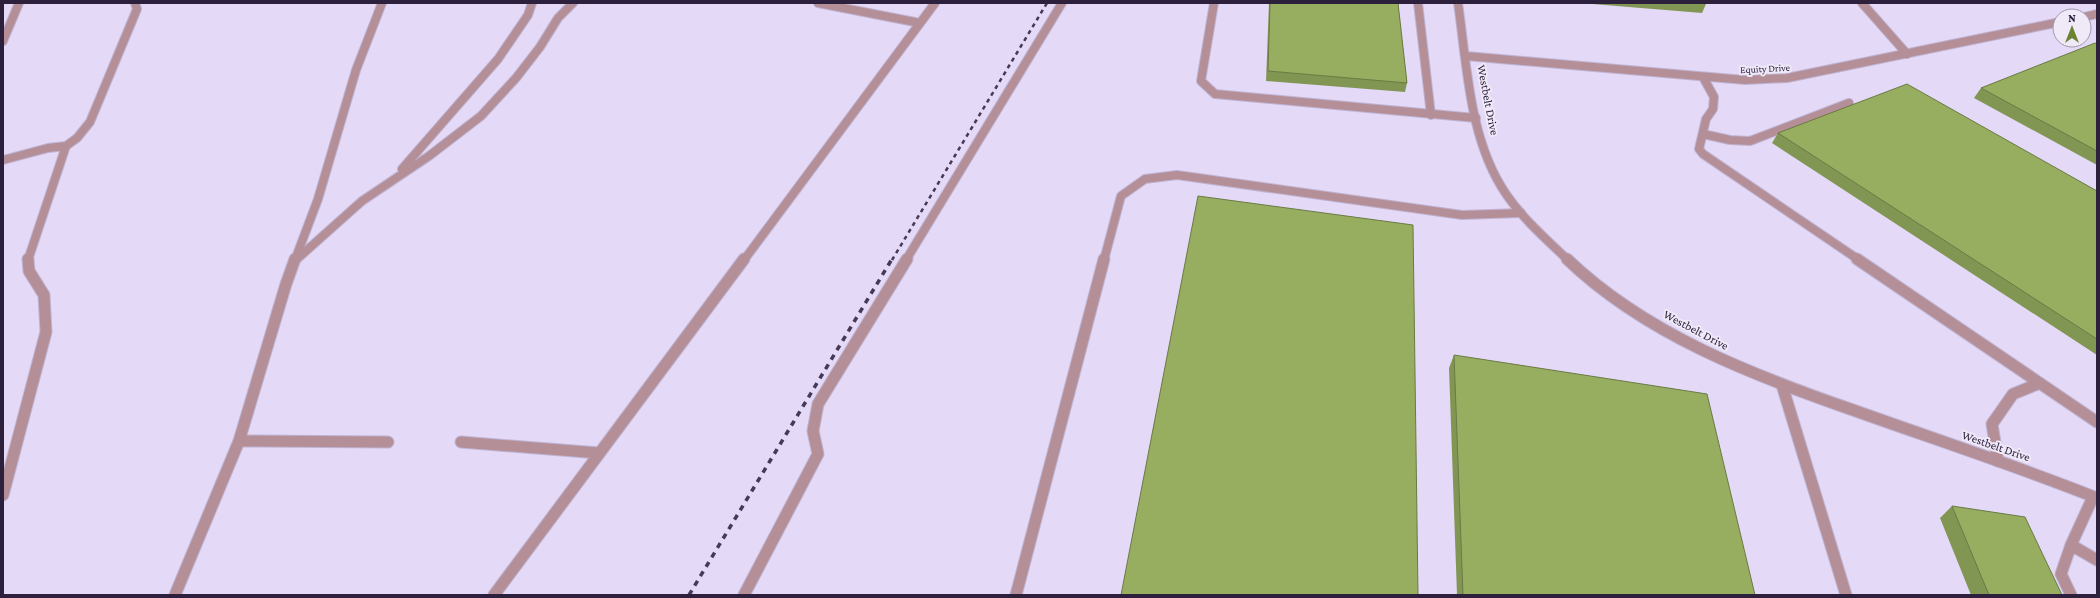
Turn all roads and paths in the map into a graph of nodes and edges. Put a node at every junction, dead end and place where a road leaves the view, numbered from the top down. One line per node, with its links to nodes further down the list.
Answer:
1 (19, 3): 15 (street)
2 (135, 3): 23 (street)
3 (382, 3): 27 (street)
4 (532, 3): 25 (street)
5 (573, 3): 25 (street)
6 (818, 3): 13 (street)
7 (935, 3): 13 (street)
8 (1062, 3): 42 (street)
9 (1214, 3): 20 (street)
10 (1418, 3): 20 (street)
11 (1458, 3): 17 (street, Westbelt Drive)
12 (1862, 3): 16 (street)
13 (920, 23): 34 (street)
14 (2052, 24): 16 (street, Equity Drive)
15 (3, 42)
16 (1907, 54): 18 (street, Equity Drive)
17 (1466, 56): 18 (street, Equity Drive); 21 (street, Westbelt Drive)
18 (1703, 77): 22 (street)
19 (1849, 103): 22 (street)
20 (1431, 115): 21 (street)
21 (1476, 118): 26 (street, Westbelt Drive)
22 (1703, 134): 28 (street)
23 (66, 146): 24 (street); 36 (street)
24 (3, 160)
25 (393, 180): 27 (street)
26 (1521, 213): 29 (street, Westbelt Drive); 43 (street)
27 (294, 262): 31 (street)
28 (2040, 383): 30 (street); 35 (street)
29 (1782, 385): 35 (street, Westbelt Drive); 44 (street)
30 (2097, 422)
31 (239, 441): 32 (street); 40 (street)
32 (388, 442)
33 (461, 442): 34 (street)
34 (599, 453): 41 (street)
35 (1998, 461): 37 (street, Westbelt Drive)
36 (3, 495)
37 (2095, 498): 38 (street)
38 (2071, 545): 39 (street); 45 (street)
39 (2097, 560)
40 (175, 595)
41 (494, 595)
42 (744, 595)
43 (1016, 595)
44 (1846, 595)
45 (2071, 595)

